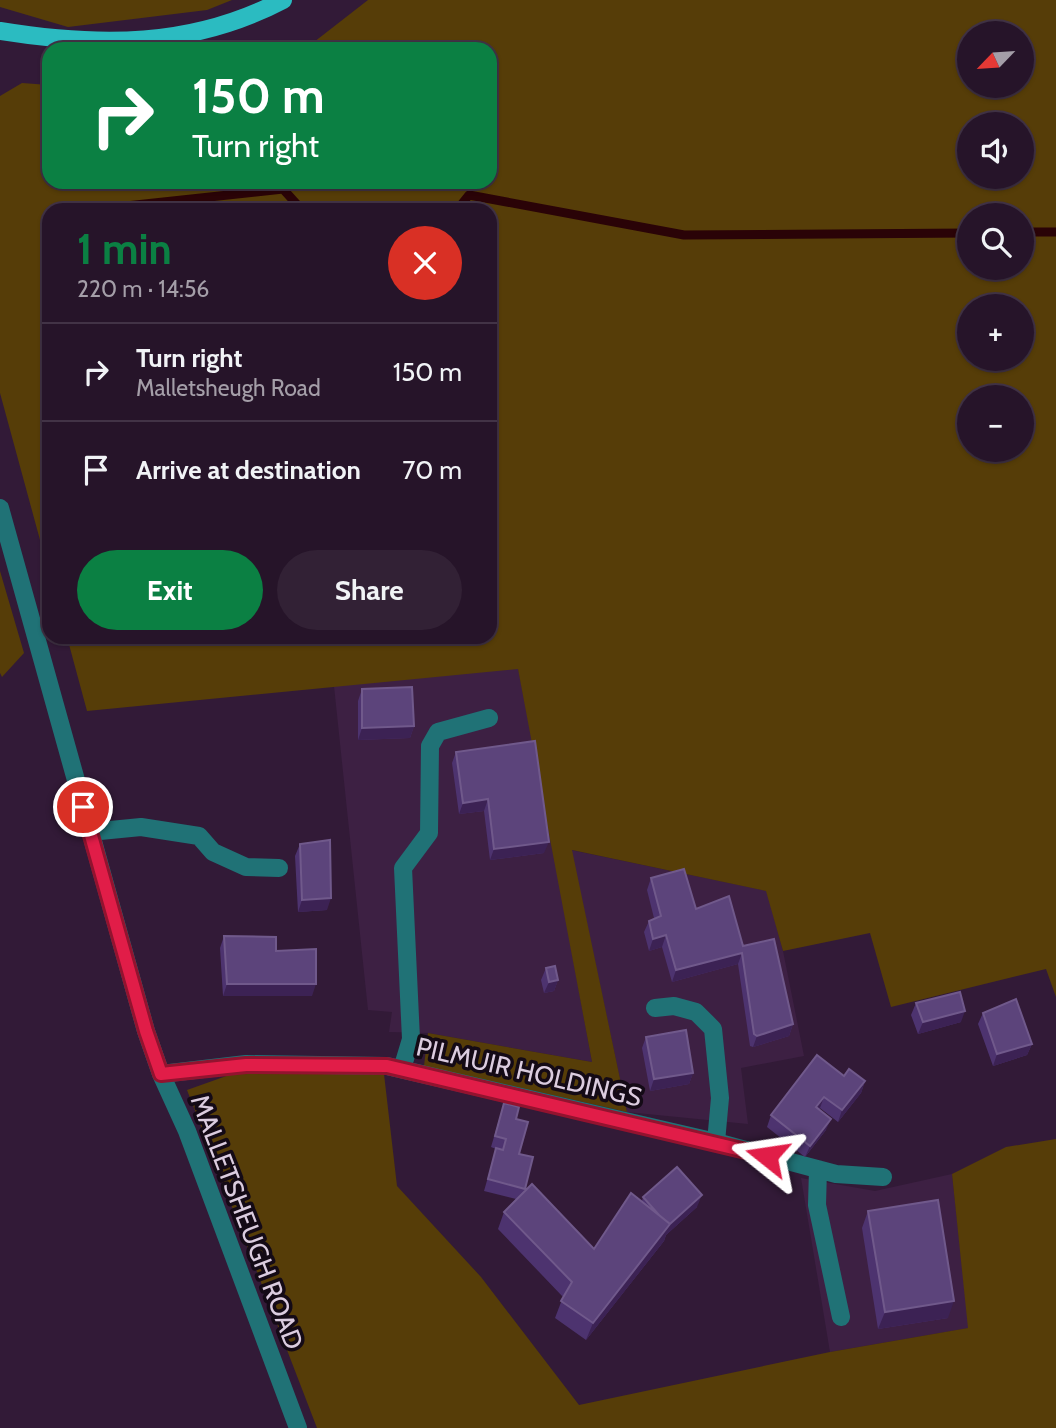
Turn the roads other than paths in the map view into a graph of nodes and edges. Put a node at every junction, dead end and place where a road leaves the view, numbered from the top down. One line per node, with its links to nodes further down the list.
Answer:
1 (283, 0): 4 (main road)
2 (0, 31): 3 (main road)
3 (81, 42)
4 (134, 42)
5 (0, 508): 7 (street, MALLETSHEUGH ROAD)
6 (489, 718): 10 (street)
7 (90, 832): 8 (street); 11 (street, MALLETSHEUGH ROAD)
8 (279, 868)
9 (655, 1007): 12 (street)
10 (402, 1069): 11 (street, PILMUIR HOLDINGS); 12 (street, PILMUIR HOLDINGS)
11 (161, 1074): 16 (street, MALLETSHEUGH ROAD)
12 (716, 1142): 13 (street, PILMUIR HOLDINGS)
13 (818, 1169): 14 (street, PILMUIR HOLDINGS); 15 (street)
14 (883, 1177)
15 (841, 1317)
16 (298, 1428)

